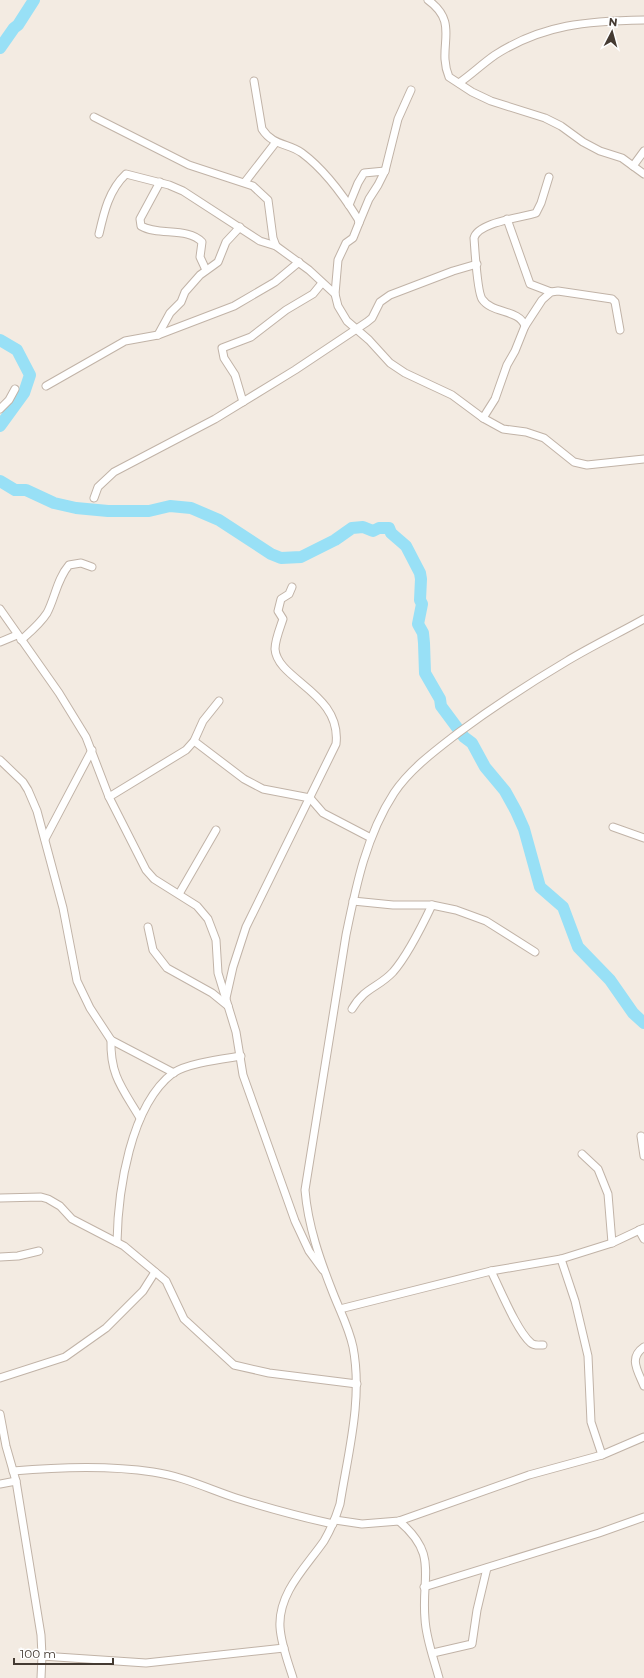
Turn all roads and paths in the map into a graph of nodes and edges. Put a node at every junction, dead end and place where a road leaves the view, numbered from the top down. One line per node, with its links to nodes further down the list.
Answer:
1 (428, 0): 4 (street)
2 (644, 20): 4 (street)
3 (254, 81): 7 (street)
4 (459, 83): 10 (street)
5 (411, 90): 11 (street)
6 (94, 117): 15 (street)
7 (276, 142): 15 (street); 16 (street)
8 (644, 151): 9 (street)
9 (641, 158): 10 (street)
10 (633, 166): 12 (street)
11 (385, 171): 16 (street); 18 (street)
12 (644, 174)
13 (549, 176): 17 (street)
14 (160, 182): 19 (street); 20 (street); 24 (street)
15 (245, 182): 21 (street)
16 (349, 205): 18 (street)
17 (507, 219): 23 (street); 26 (street)
18 (359, 223): 27 (street)
19 (240, 227): 21 (street); 24 (street)
20 (99, 234)
21 (276, 246): 22 (street)
22 (299, 262): 25 (street); 31 (street)
23 (476, 264): 28 (street); 29 (street)
24 (206, 270): 31 (street)
25 (322, 283): 27 (street); 34 (street)
26 (551, 292): 28 (street); 30 (street)
27 (335, 294): 29 (street)
28 (525, 326): 36 (street)
29 (356, 329): 34 (street); 36 (street)
30 (620, 330)
31 (158, 335): 32 (street)
32 (46, 386)
33 (15, 389): 35 (street)
34 (243, 402): 38 (street)
35 (0, 409)
36 (483, 418): 37 (street)
37 (644, 459)
38 (94, 498)
39 (92, 567): 43 (street)
40 (292, 587): 50 (street)
41 (0, 609): 43 (street)
42 (644, 619): 53 (street)
43 (19, 638): 44 (street); 47 (street)
44 (0, 642)
45 (219, 701): 46 (street)
46 (194, 741): 49 (street); 50 (street)
47 (92, 750): 49 (street); 55 (street)
48 (0, 760): 55 (street)
49 (109, 797): 56 (street)
50 (310, 798): 53 (street); 61 (street)
51 (613, 827): 54 (street)
52 (216, 830): 56 (street)
53 (371, 838): 57 (street)
54 (644, 838)
55 (46, 839): 64 (street)
56 (179, 894): 61 (street)
57 (353, 901): 58 (street); 81 (street)
58 (432, 905): 60 (street); 63 (street)
59 (148, 927): 62 (street)
60 (534, 952)
61 (226, 998): 62 (street)
62 (229, 1006): 65 (street)
63 (352, 1009)
64 (111, 1040): 66 (street); 67 (street)
65 (241, 1056): 66 (street); 81 (street)
66 (174, 1073): 67 (street)
67 (140, 1118): 74 (street)
68 (641, 1136): 70 (street)
69 (582, 1154): 75 (street)
70 (644, 1156)
71 (0, 1198): 74 (street)
72 (642, 1229): 73 (street); 75 (street)
73 (644, 1239)
74 (117, 1242): 80 (street)
75 (612, 1243): 78 (street)
76 (39, 1251): 77 (street)
77 (0, 1257)
78 (561, 1258): 79 (street); 90 (street)
79 (490, 1271): 82 (street); 83 (street)
80 (154, 1272): 85 (street); 86 (street)
81 (326, 1275): 82 (street)
82 (340, 1309): 86 (street)
83 (543, 1345)
84 (644, 1347): 87 (street)
85 (0, 1378)
86 (357, 1384): 96 (street)
87 (644, 1386)
88 (0, 1414): 91 (street)
89 (644, 1437): 90 (street)
90 (602, 1455): 95 (street)
91 (13, 1471): 92 (street); 96 (street)
92 (16, 1481): 93 (street); 101 (street)
93 (0, 1484)
94 (644, 1517): 97 (street)
95 (399, 1521): 96 (street); 98 (street)
96 (334, 1522): 99 (street)
97 (486, 1568): 98 (street); 100 (street)
98 (424, 1587): 100 (street)
99 (284, 1648): 101 (street); 103 (street)
100 (433, 1653): 104 (street)
101 (42, 1656): 102 (street)
102 (41, 1678)
103 (292, 1678)
104 (439, 1678)

